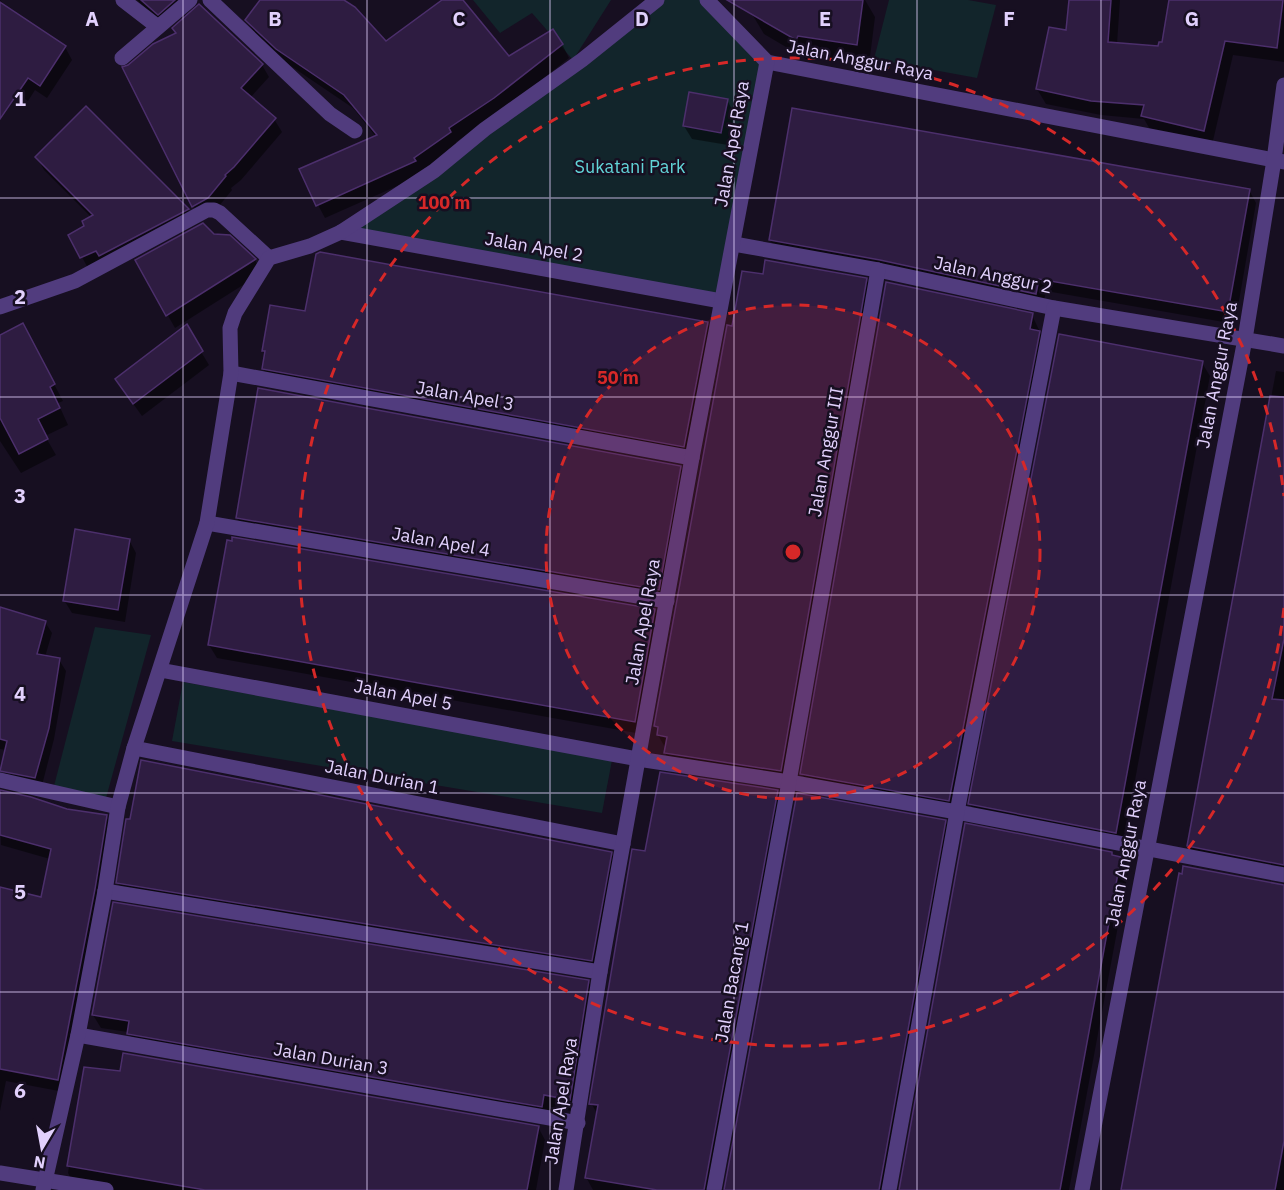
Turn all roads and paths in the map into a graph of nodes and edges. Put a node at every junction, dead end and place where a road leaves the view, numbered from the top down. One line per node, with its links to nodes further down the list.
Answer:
1 (123, 0): 6 (street)
2 (190, 0): 6 (street)
3 (210, 0): 10 (street)
4 (657, 0): 12 (street)
5 (706, 0): 8 (street, Jalan Anggur Raya)
6 (158, 27): 7 (street)
7 (122, 58)
8 (767, 62): 11 (street, Jalan Anggur Raya); 13 (street, Jalan Apel Raya)
9 (1284, 85): 11 (street)
10 (355, 131)
11 (1279, 161): 19 (street, Jalan Anggur Raya)
12 (341, 232): 14 (street); 16 (street, Jalan Apel 2)
13 (734, 244): 15 (street, Jalan Anggur 2); 16 (street, Jalan Apel Raya)
14 (269, 258): 17 (street); 21 (street)
15 (878, 270): 18 (street, Jalan Anggur 2); 29 (street, Jalan Anggur III)
16 (721, 301): 22 (street, Jalan Apel Raya)
17 (0, 307)
18 (1054, 308): 19 (street, Jalan Anggur 2); 31 (street)
19 (1245, 339): 20 (street, Jalan Anggur 2); 33 (street, Jalan Anggur Raya)
20 (1284, 346)
21 (231, 373): 22 (street, Jalan Apel 3); 23 (street)
22 (692, 458): 24 (street, Jalan Apel Raya)
23 (207, 523): 24 (street, Jalan Apel 4); 25 (street)
24 (668, 601): 27 (street, Jalan Apel Raya)
25 (160, 670): 26 (street); 27 (street, Jalan Apel 5)
26 (134, 748): 30 (street); 32 (street, Jalan Durian 1)
27 (639, 759): 29 (street, Jalan Apel 5); 32 (street, Jalan Apel Raya)
28 (0, 780): 30 (street)
29 (789, 782): 31 (street, Jalan Apel 5); 43 (street, Jalan Bacang 1)
30 (118, 807): 35 (street)
31 (957, 812): 33 (street, Jalan Apel 5); 44 (street)
32 (623, 844): 36 (street, Jalan Apel Raya)
33 (1146, 849): 34 (street, Jalan Apel 5); 45 (street, Jalan Anggur Raya)
34 (1279, 874)
35 (105, 891): 36 (street); 37 (street)
36 (600, 972): 38 (street, Jalan Apel Raya)
37 (78, 1035): 38 (street, Jalan Durian 3); 40 (street)
38 (578, 1123): 42 (street, Jalan Apel Raya)
39 (0, 1173): 40 (street)
40 (44, 1185): 41 (street)
41 (106, 1190)
42 (566, 1190)
43 (714, 1190)
44 (889, 1190)
45 (1082, 1190)

